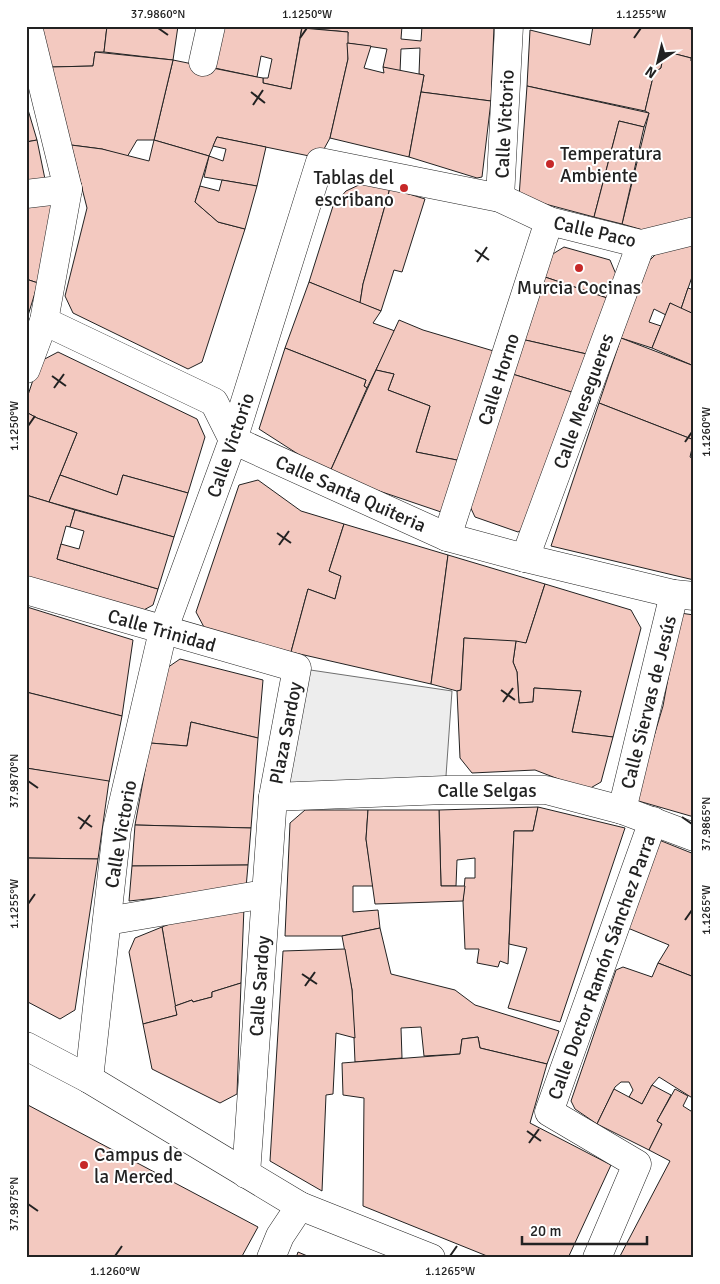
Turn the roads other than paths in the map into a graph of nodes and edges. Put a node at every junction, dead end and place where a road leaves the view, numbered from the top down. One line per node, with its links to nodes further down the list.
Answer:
1 (28, 26): 5 (street)
2 (211, 26): 4 (street)
3 (509, 26): 7 (street, Calle Victorio)
4 (203, 62)
5 (68, 189): 6 (street); 11 (street)
6 (26, 194)
7 (500, 198): 8 (street, Calle Paco); 13 (street, Calle Victorio)
8 (549, 221): 10 (street, Calle Paco); 14 (street, Calle Horno)
9 (694, 231): 10 (street, Calle Paco)
10 (641, 244): 15 (street, Calle Mesegueres)
11 (44, 321): 12 (street); 13 (street)
12 (26, 369)
13 (233, 440): 14 (street, Calle Santa Quiteria); 18 (street, Calle Victorio)
14 (447, 536): 15 (street, Calle Santa Quiteria)
15 (525, 558): 17 (street, Calle Santa Quiteria)
16 (26, 590): 18 (street, Calle Trinidad)
17 (684, 595): 21 (street, Calle Siervas de Jesús)
18 (164, 631): 19 (street, Calle Trinidad); 25 (street, Calle Victorio)
19 (297, 668): 20 (street, Plaza Sardoy)
20 (273, 798): 21 (street, Calle Selgas); 24 (street, Calle Sardoy)
21 (622, 810): 22 (street, Calle Selgas)
22 (653, 821): 23 (street, Calle Selgas); 32 (street, Calle Doctor Ramón Sánchez Parra)
23 (694, 837)
24 (265, 894): 25 (street); 28 (street, Calle Sardoy)
25 (106, 921): 27 (street, Calle Victorio)
26 (26, 1046): 27 (street)
27 (89, 1079): 28 (street)
28 (246, 1174): 29 (street)
29 (300, 1206): 30 (street); 31 (street)
30 (271, 1258)
31 (430, 1258)
32 (597, 1258)

